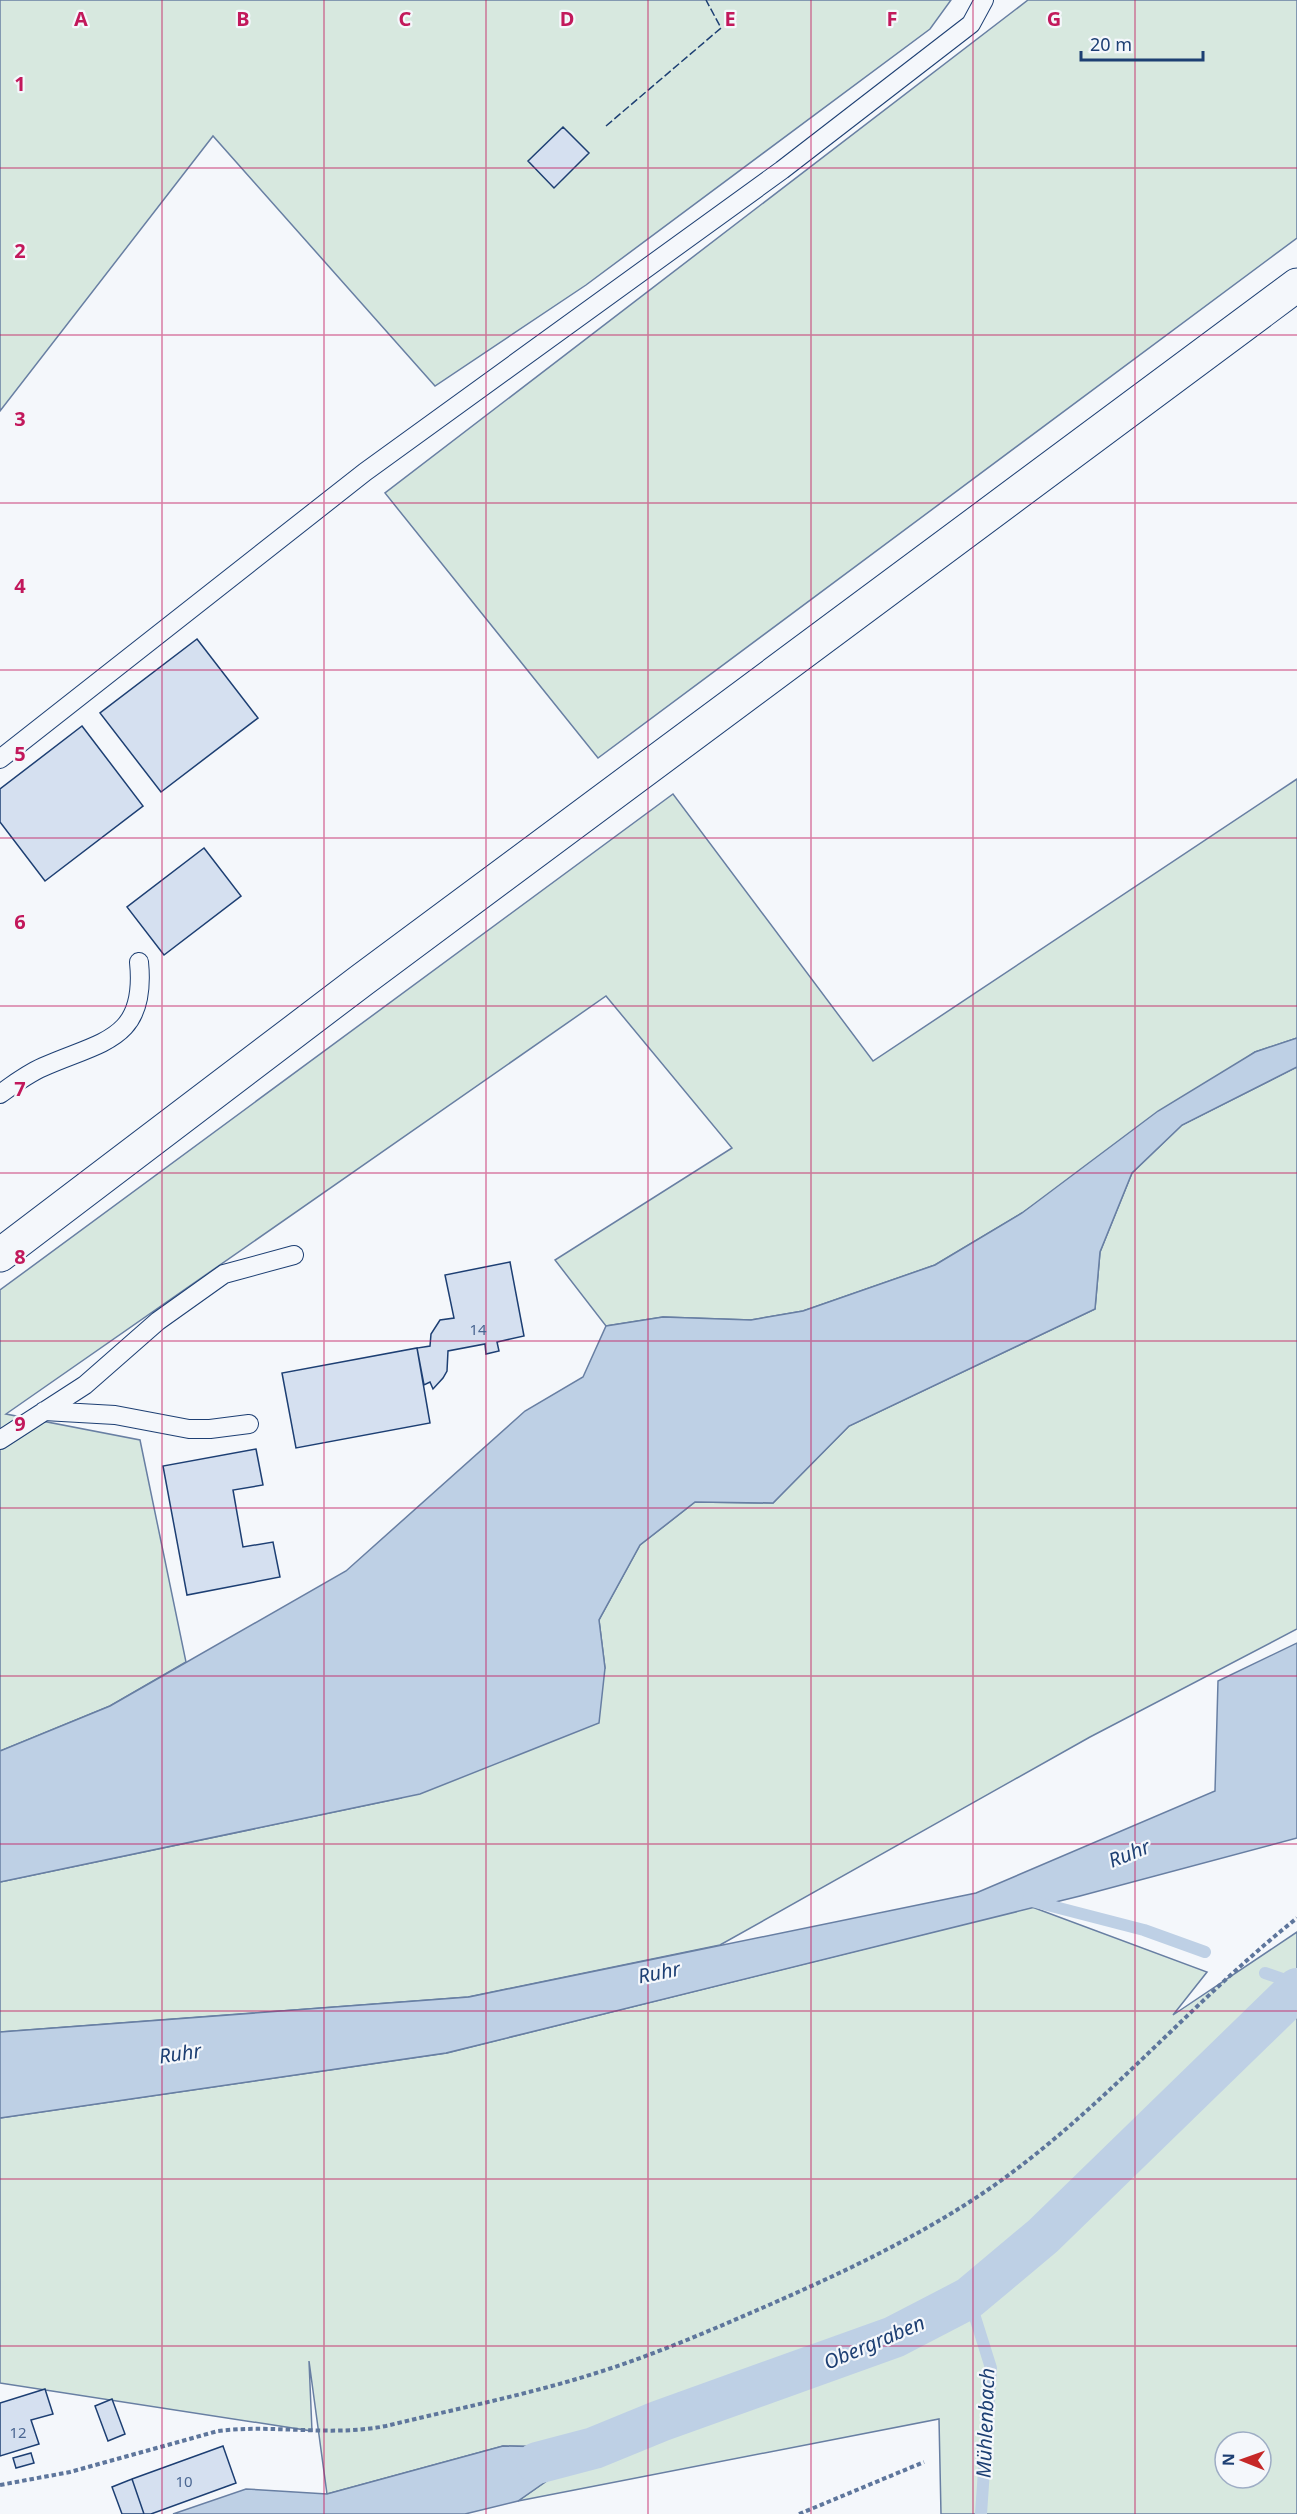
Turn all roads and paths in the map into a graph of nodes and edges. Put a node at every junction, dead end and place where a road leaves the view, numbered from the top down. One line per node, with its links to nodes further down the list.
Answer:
1 (984, 0): 3 (lane)
2 (1297, 285): 6 (main road)
3 (0, 759)
4 (139, 962): 5 (lane)
5 (0, 1094)
6 (0, 1255)
7 (294, 1255): 8 (lane)
8 (42, 1411): 9 (lane); 10 (lane)
9 (249, 1424)
10 (0, 1440)
11 (1297, 1918): 13 (path)
12 (924, 2462): 14 (path)
13 (0, 2485)
14 (799, 2514)

